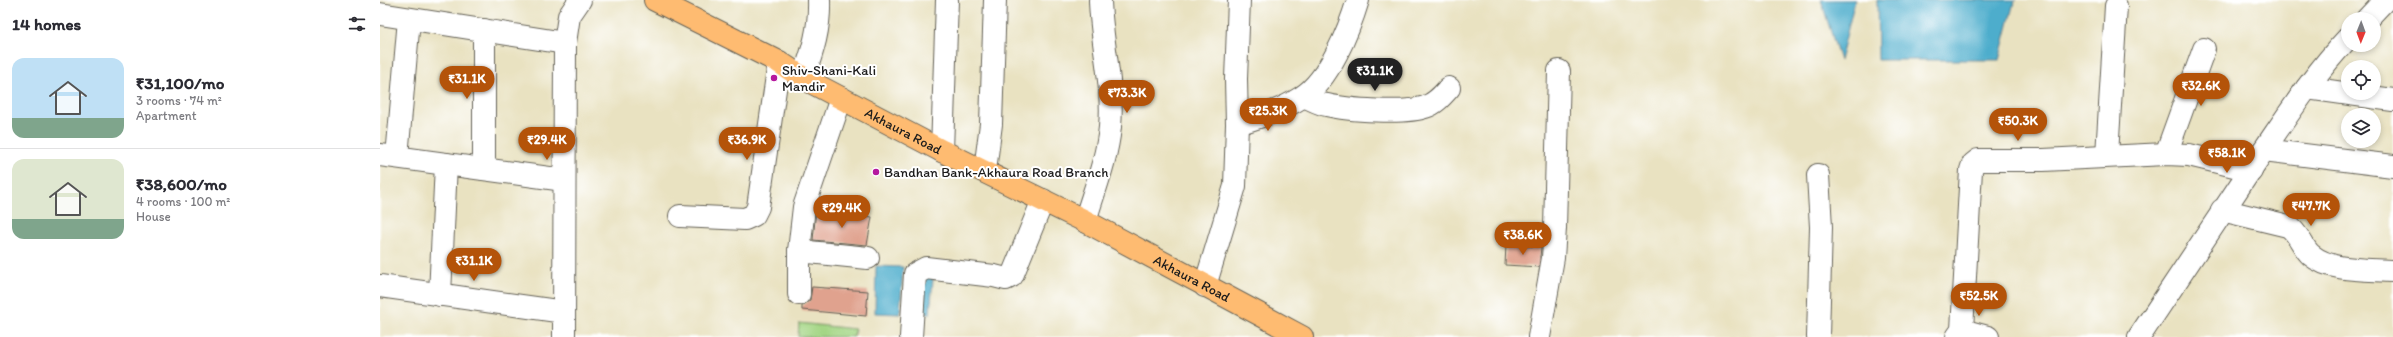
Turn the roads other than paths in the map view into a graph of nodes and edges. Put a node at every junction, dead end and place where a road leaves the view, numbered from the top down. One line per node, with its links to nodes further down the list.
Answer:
1 (580, 0): 13 (street)
2 (655, 0): 16 (main road, Akhaura Road)
3 (819, 0): 18 (street)
4 (947, 0): 26 (street)
5 (995, 0): 33 (street)
6 (1100, 0): 40 (street)
7 (1240, 0): 24 (street)
8 (1358, 0): 21 (street)
9 (2116, 6): 28 (street)
10 (380, 14): 11 (street)
11 (409, 19): 12 (street); 29 (street)
12 (484, 30): 13 (street); 32 (street)
13 (565, 43): 36 (street)
14 (2341, 45): 20 (street)
15 (2204, 49): 27 (street)
16 (779, 62): 18 (main road, Akhaura Road); 39 (street)
17 (1559, 71): 53 (street)
18 (803, 78): 22 (main road, Akhaura Road)
19 (1449, 88): 21 (street)
20 (2306, 88): 23 (street); 25 (street)
21 (1304, 96): 24 (street)
22 (841, 98): 26 (main road, Akhaura Road); 41 (street)
23 (2393, 100)
24 (1237, 124): 45 (street)
25 (2264, 150): 31 (street); 34 (street)
26 (942, 151): 33 (main road, Akhaura Road)
27 (2166, 154): 28 (street); 34 (street)
28 (2107, 155): 49 (street)
29 (388, 156): 30 (street)
30 (446, 164): 32 (street); 47 (street)
31 (2393, 166)
32 (484, 169): 36 (street)
33 (985, 170): 37 (main road, Akhaura Road)
34 (2251, 170): 38 (street)
35 (1818, 175): 54 (street)
36 (564, 180): 48 (street)
37 (1043, 200): 40 (main road, Akhaura Road); 51 (street)
38 (2222, 210): 43 (street); 56 (street)
39 (680, 216)
40 (1085, 221): 45 (main road, Akhaura Road)
41 (799, 251): 42 (street); 46 (street)
42 (868, 258)
43 (2393, 271)
44 (380, 286): 47 (street)
45 (1205, 286): 52 (main road, Akhaura Road)
46 (798, 294)
47 (440, 295): 48 (street)
48 (564, 312): 50 (street)
49 (1959, 334): 55 (street)
50 (564, 337)
51 (911, 337)
52 (1302, 337)
53 (1539, 337)
54 (1818, 337)
55 (1988, 337)
56 (2139, 337)

